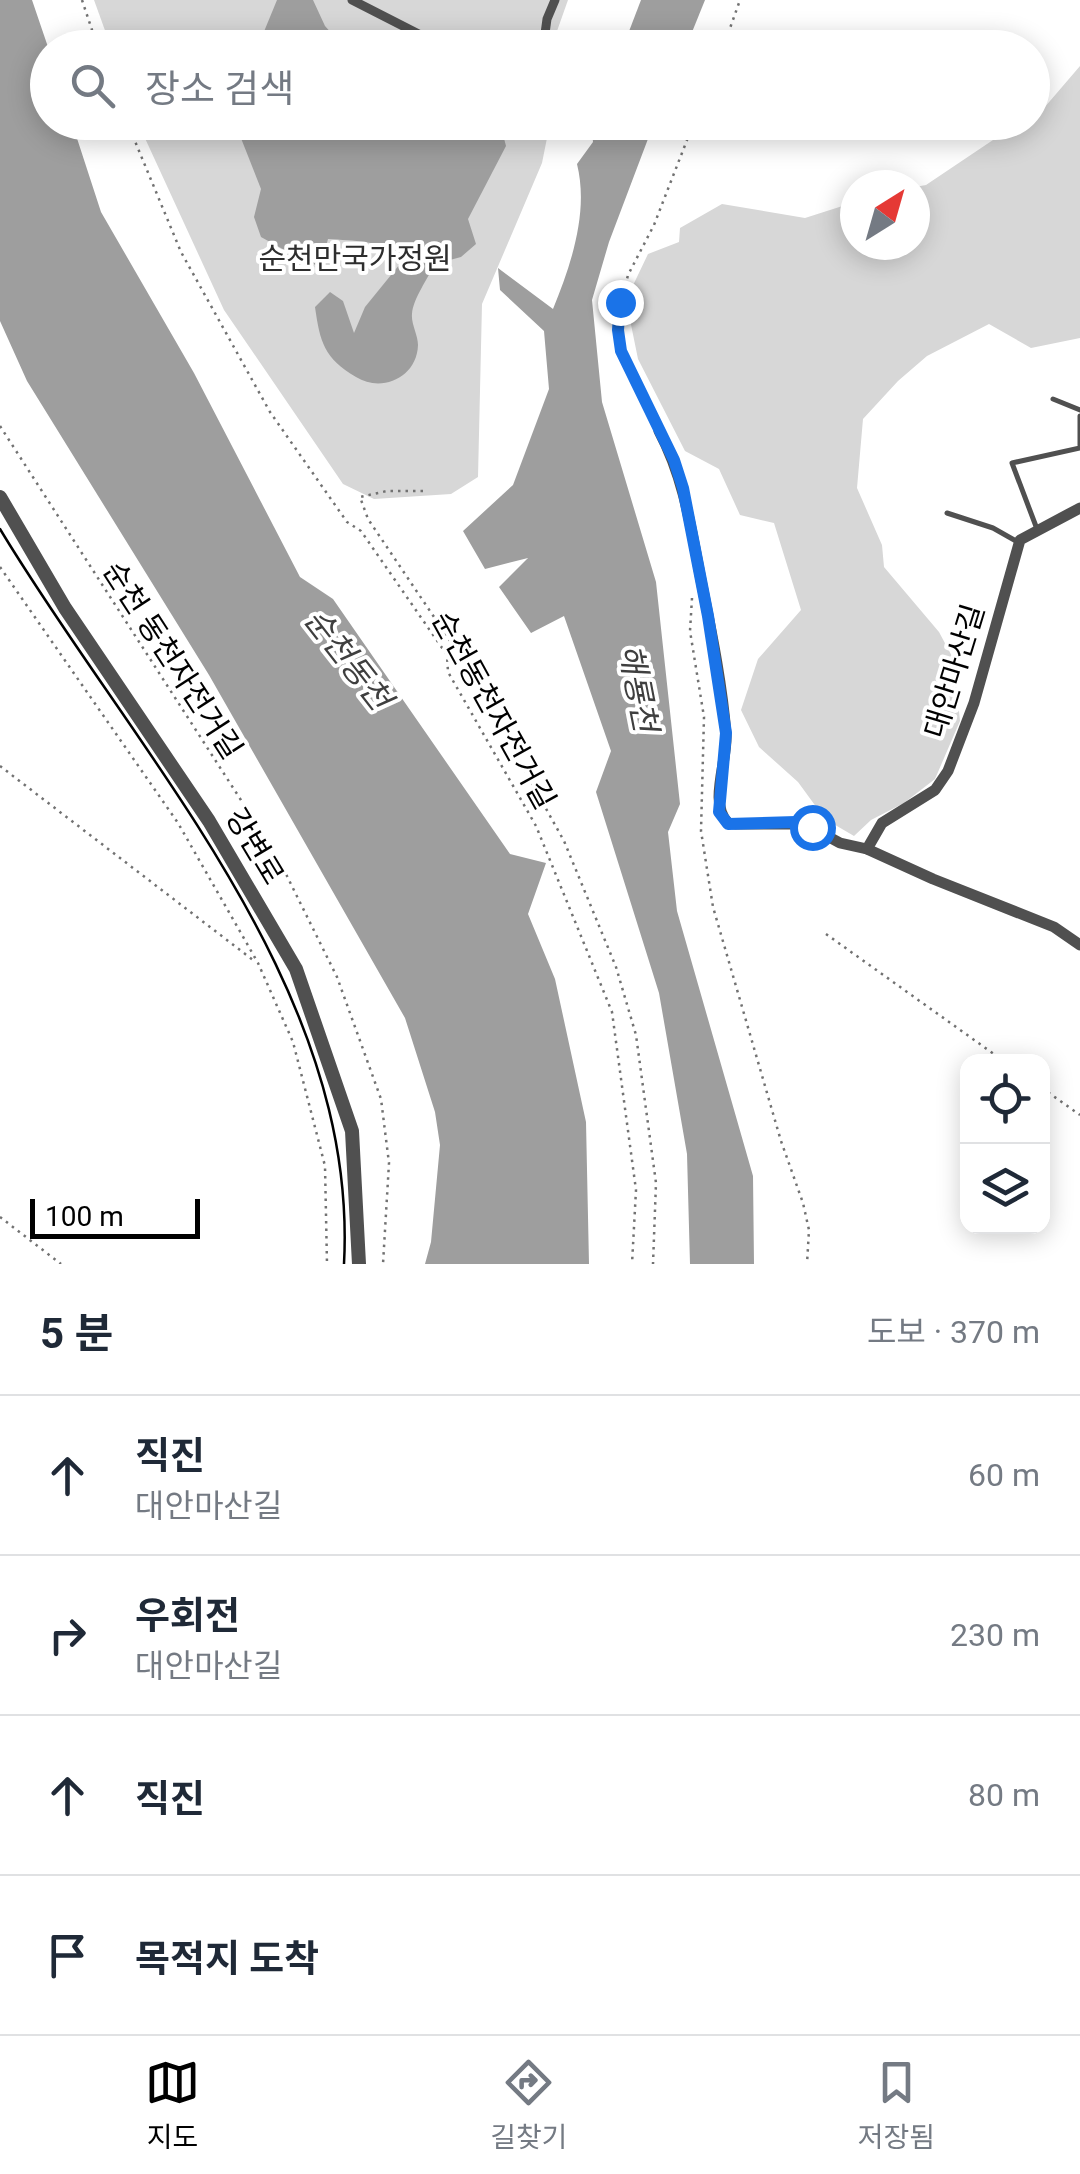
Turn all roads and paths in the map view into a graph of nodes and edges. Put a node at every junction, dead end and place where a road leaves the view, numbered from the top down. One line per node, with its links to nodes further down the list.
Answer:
1 (82, 0): 5 (path)
2 (352, 0): 6 (street)
3 (554, 0): 7 (street)
4 (740, 0): 8 (path)
5 (92, 30)
6 (411, 30)
7 (545, 30)
8 (729, 30)
9 (134, 140): 37 (path, 순천동천자전거길)
10 (687, 140): 14 (path)
11 (1052, 399): 12 (lane)
12 (1080, 413): 15 (lane)
13 (0, 426): 36 (path, 순천 동천자전거길)
14 (659, 431): 25 (street)
15 (1080, 447): 20 (lane)
16 (423, 491): 38 (path)
17 (0, 497): 35 (street, 강변로)
18 (1080, 508): 20 (street)
19 (947, 513): 21 (lane)
20 (1037, 529): 21 (street)
21 (1019, 543): 25 (street, 대안마산길)
22 (0, 567): 28 (path)
23 (692, 598): 39 (path)
24 (0, 766): 28 (path)
25 (867, 849): 27 (street)
26 (826, 934): 29 (path)
27 (1080, 945)
28 (258, 963): 34 (path)
29 (994, 1054)
30 (1050, 1093): 31 (path)
31 (1080, 1114)
32 (0, 1217): 33 (path)
33 (61, 1264)
34 (327, 1264)
35 (358, 1264)
36 (383, 1264)
37 (632, 1264)
38 (653, 1264)
39 (807, 1264)

